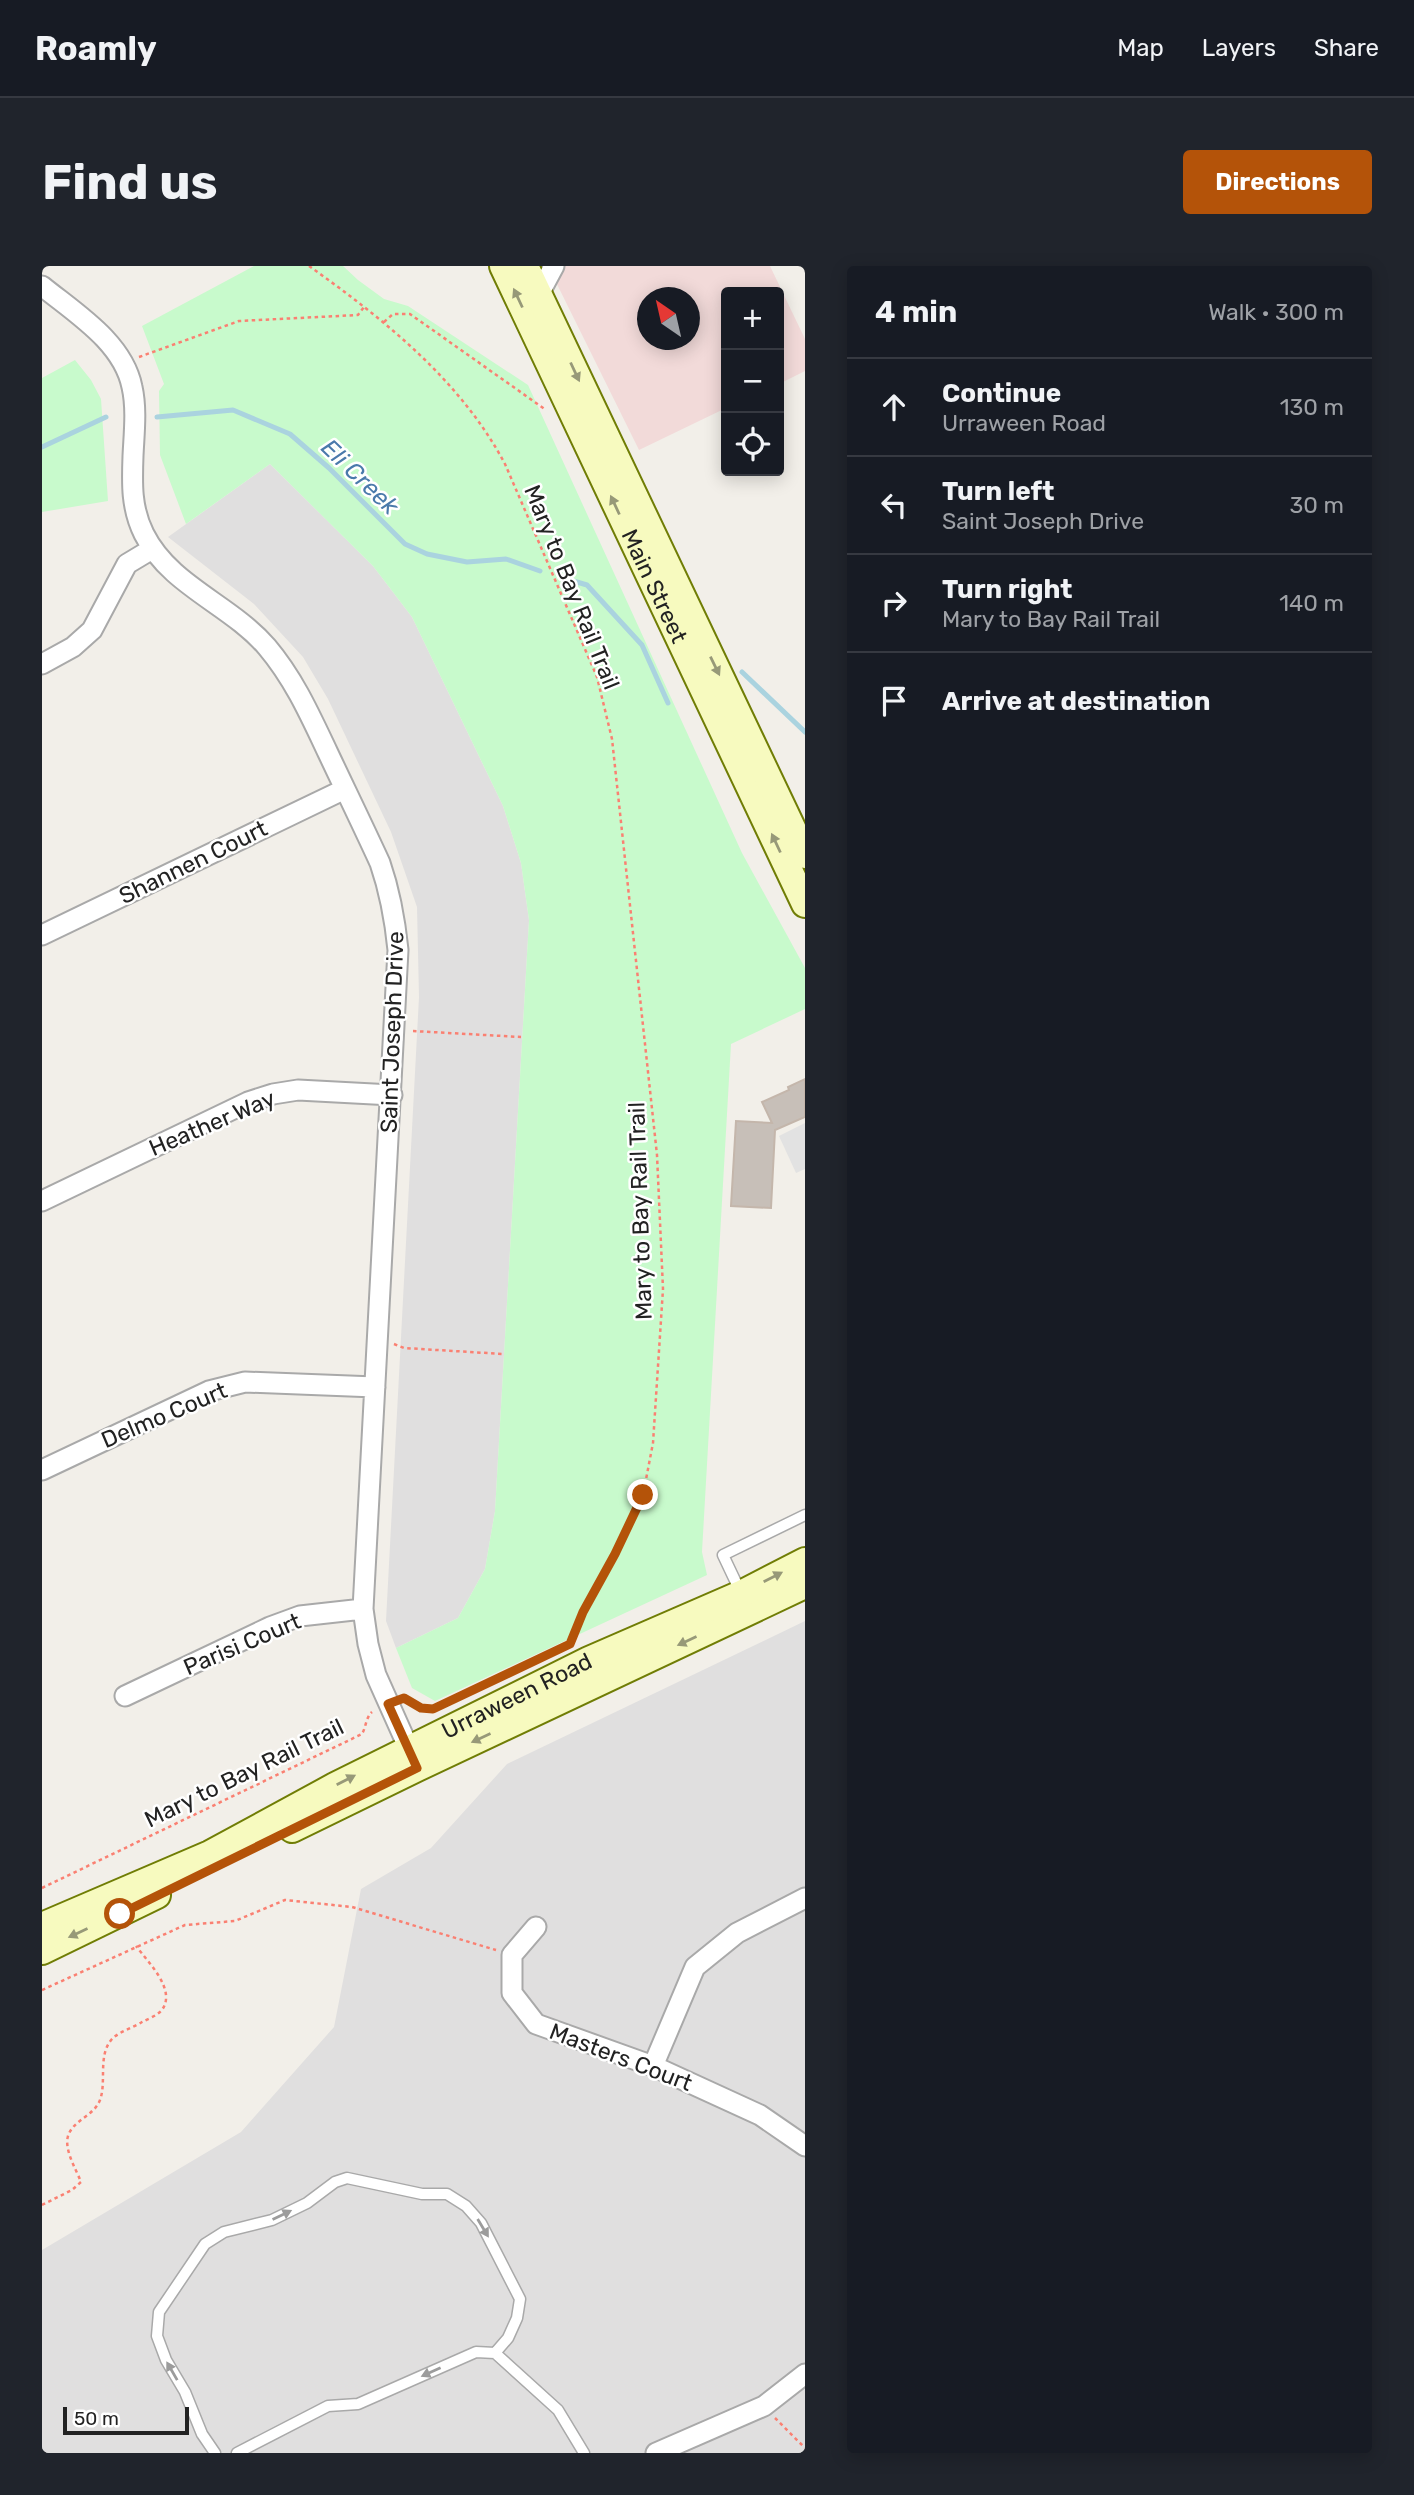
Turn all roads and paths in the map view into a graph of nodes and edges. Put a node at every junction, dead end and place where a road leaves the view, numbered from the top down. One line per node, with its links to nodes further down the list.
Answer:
1 (309, 266): 6 (path, Mary to Bay Rail Trail)
2 (554, 266): 5 (street)
3 (521, 267): 5 (main road, Main Street); 14 (main road, Main Street, one-way to 3)
4 (42, 286): 10 (street, Saint Joseph Drive)
5 (539, 294): 13 (main road, Main Street, one-way to 13)
6 (365, 306): 7 (path, Mary to Bay Rail Trail); 8 (path)
7 (384, 322): 9 (path); 29 (path, Mary to Bay Rail Trail)
8 (132, 360)
9 (552, 414)
10 (152, 549): 11 (street); 12 (street, Saint Joseph Drive)
11 (42, 664)
12 (345, 789): 15 (street, Shannen Court); 16 (street, Saint Joseph Drive)
13 (805, 855)
14 (805, 904)
15 (42, 935)
16 (395, 1024): 17 (path); 18 (street, Saint Joseph Drive)
17 (521, 1037)
18 (392, 1095): 19 (street, Heather Way); 20 (street, Saint Joseph Drive)
19 (42, 1200)
20 (377, 1340): 21 (path); 22 (street, Saint Joseph Drive)
21 (503, 1354)
22 (375, 1387): 23 (street, Delmo Court); 28 (street, Saint Joseph Drive)
23 (42, 1470)
24 (805, 1515): 27 (lane)
25 (805, 1561): 27 (main road, Urraween Road, one-way to 25)
26 (805, 1585): 33 (main road, Urraween Road, one-way to 33)
27 (741, 1594): 33 (main road, Urraween Road)
28 (363, 1608): 31 (street, Parisi Court); 32 (street, Saint Joseph Drive)
29 (559, 1650)
30 (524, 1666): 32 (path)
31 (125, 1696)
32 (388, 1704): 33 (street, Saint Joseph Drive); 34 (path, Mary to Bay Rail Trail)
33 (413, 1758): 36 (main road, Urraween Road, one-way to 33); 39 (main road, Urraween Road, one-way to 39)
34 (42, 1888)
35 (805, 1898): 42 (street)
36 (42, 1926)
37 (536, 1927): 40 (street)
38 (136, 1945): 40 (path); 41 (path); 44 (path)
39 (42, 1951)
40 (512, 1955): 42 (street, Masters Court)
41 (42, 1990)
42 (653, 2066): 43 (street, Masters Court)
43 (805, 2146)
44 (42, 2204)
45 (495, 2353): 49 (lane, one-way to 45); 50 (lane, one-way to 50); 51 (lane)
46 (805, 2374): 47 (street)
47 (764, 2406): 48 (path); 52 (street)
48 (805, 2448)
49 (215, 2453)
50 (237, 2453)
51 (584, 2453)
52 (656, 2453)

